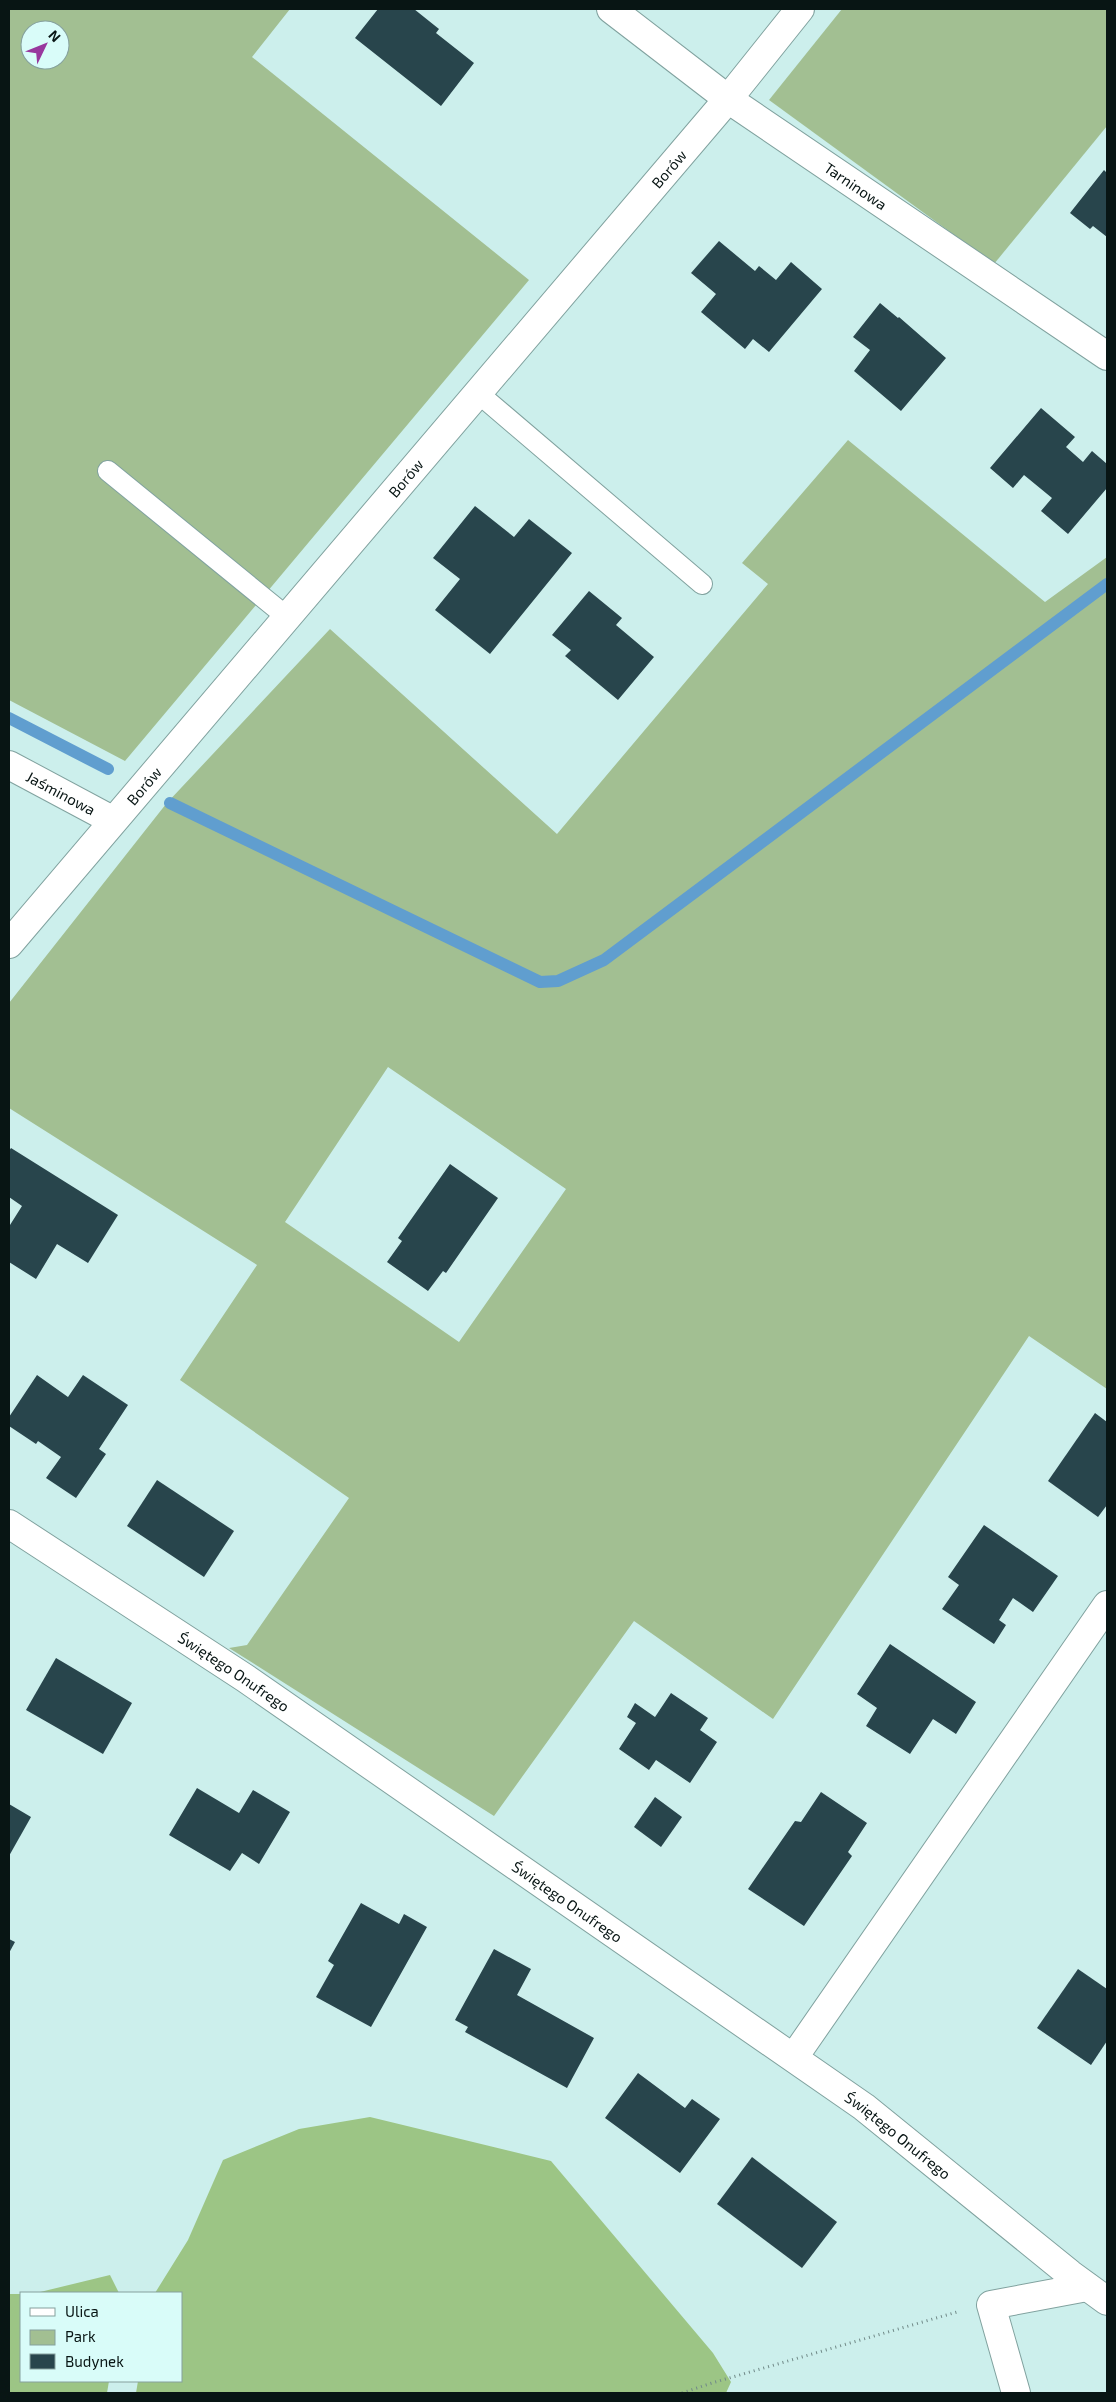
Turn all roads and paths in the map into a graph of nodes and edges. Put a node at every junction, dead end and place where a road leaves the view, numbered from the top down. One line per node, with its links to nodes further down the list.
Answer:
1 (611, 9): 3 (street, Tarninowa)
2 (800, 9): 3 (street, Borów)
3 (728, 99): 4 (street, Tarninowa); 5 (street, Borów)
4 (1107, 356)
5 (478, 393): 7 (lane); 8 (street, Borów)
6 (108, 471): 8 (lane)
7 (702, 584)
8 (287, 617): 10 (street, Borów)
9 (9, 765): 10 (street, Jaśminowa)
10 (112, 820): 11 (street, Borów)
11 (9, 944)
12 (9, 1524): 14 (street, Świętego Onufrego)
13 (1107, 1605): 14 (street)
14 (794, 2058): 15 (street, Świętego Onufrego)
15 (1097, 2294): 16 (street)
16 (991, 2305): 17 (path); 18 (street)
17 (682, 2393)
18 (1016, 2393)

